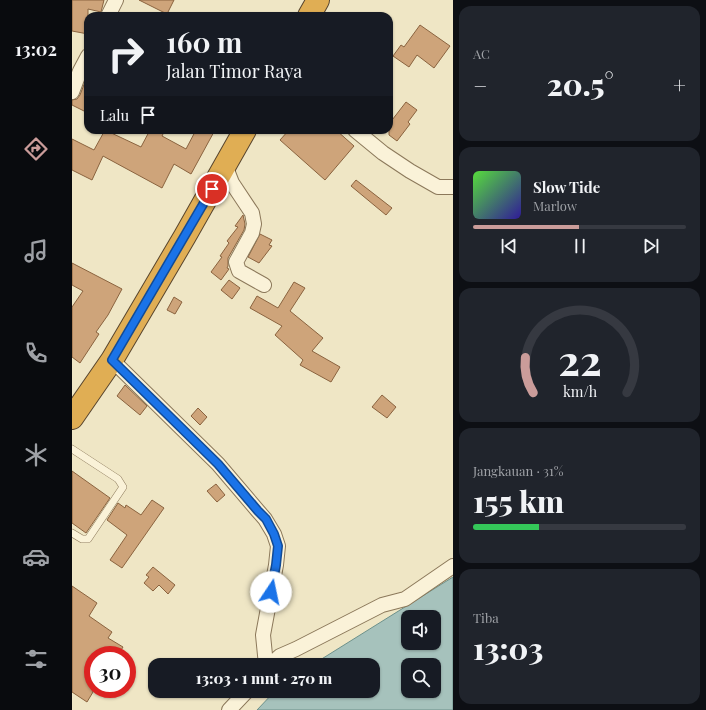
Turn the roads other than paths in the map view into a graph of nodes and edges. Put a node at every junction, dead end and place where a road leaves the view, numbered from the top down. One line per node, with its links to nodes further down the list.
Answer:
1 (116, 0): 3 (street)
2 (318, 0): 4 (highway)
3 (110, 12)
4 (311, 12)
5 (84, 64): 6 (street)
6 (72, 92)
7 (242, 134): 9 (highway)
8 (360, 134): 10 (street)
9 (225, 165): 11 (street); 12 (highway)
10 (453, 187)
11 (264, 285)
12 (112, 360): 13 (highway); 17 (street)
13 (72, 418)
14 (72, 449): 15 (lane)
15 (72, 533)
16 (453, 566): 18 (street)
17 (265, 658)
18 (278, 658)
19 (240, 698): 20 (street)
20 (229, 710)

